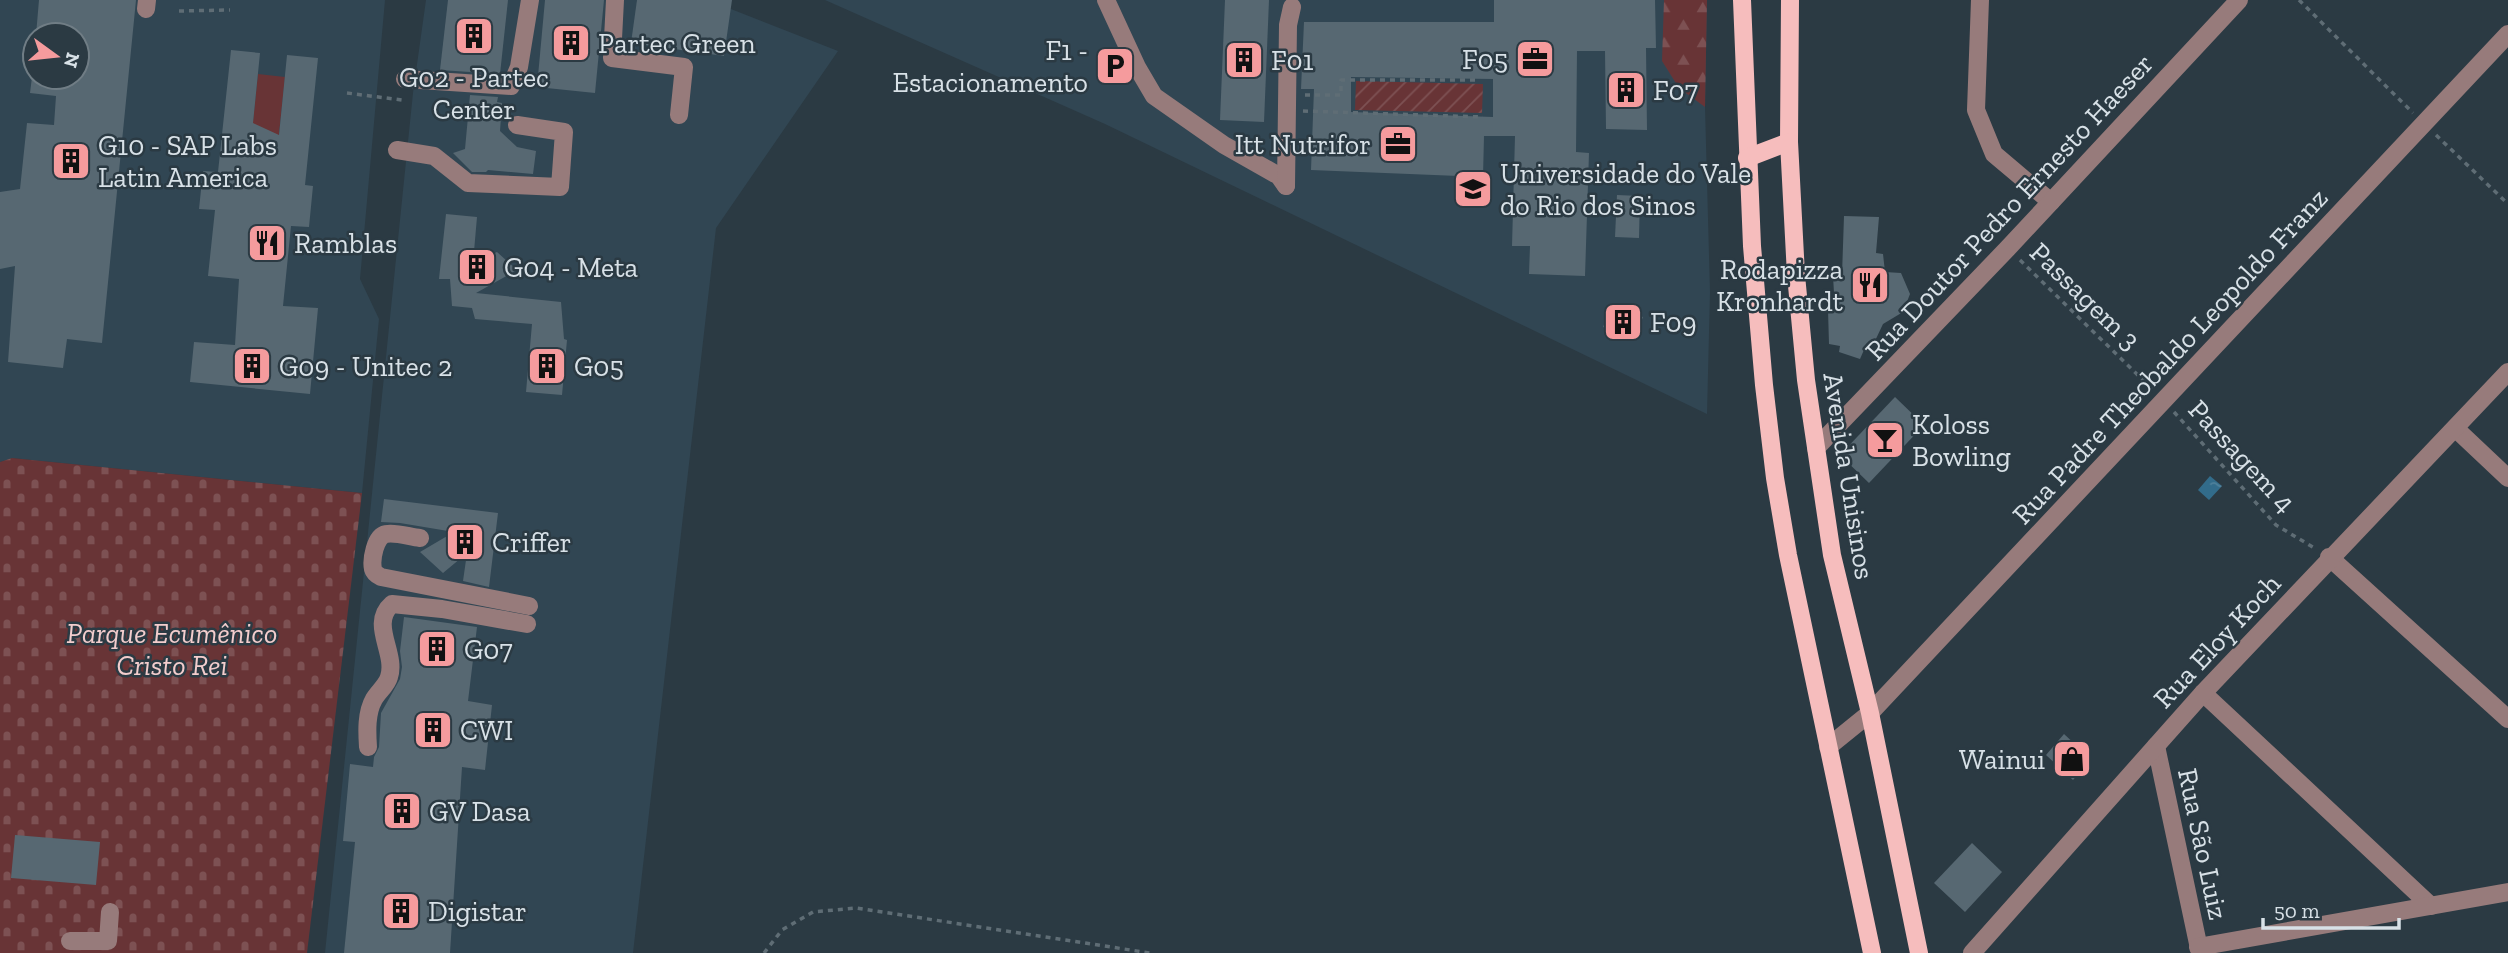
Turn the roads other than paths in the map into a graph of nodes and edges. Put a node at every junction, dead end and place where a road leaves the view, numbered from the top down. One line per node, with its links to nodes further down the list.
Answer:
1 (530, 0): 10 (street)
2 (615, 0): 11 (street)
3 (1106, 0): 8 (street)
4 (1742, 0): 15 (main road)
5 (1790, 0): 13 (main road, Avenida Unisinos)
6 (1980, 0): 16 (street)
7 (2239, 0): 16 (street, Rua Doutor Pedro Ernesto Haeser)
8 (1292, 7)
9 (2508, 34): 24 (street, Rua Padre Theobaldo Leopoldo Franz)
10 (405, 79)
11 (679, 115)
12 (517, 125): 14 (street)
13 (1789, 142): 15 (main road); 19 (main road, Avenida Unisinos)
14 (397, 150)
15 (1747, 158): 28 (main road)
16 (2051, 202): 19 (street, Rua Doutor Pedro Ernesto Haeser)
17 (2508, 372): 18 (street, Rua Eloy Koch)
18 (2456, 429): 20 (street); 22 (street, Rua Eloy Koch)
19 (1816, 449): 24 (main road, Avenida Unisinos)
20 (2508, 478)
21 (421, 538): 27 (street)
22 (2329, 557): 23 (street, Rua Eloy Koch); 25 (street)
23 (2203, 693): 26 (street, Rua Eloy Koch); 30 (street)
24 (1870, 713): 28 (street, Rua Padre Theobaldo Leopoldo Franz); 36 (main road, Avenida Unisinos)
25 (2508, 719)
26 (2156, 746): 34 (street, Rua São Luiz); 37 (street, Rua Eloy Koch)
27 (369, 747)
28 (1828, 747): 35 (main road)
29 (2508, 892): 30 (street)
30 (2431, 906): 34 (street)
31 (110, 912): 33 (street)
32 (70, 941): 33 (street)
33 (96, 947)
34 (2199, 950)
35 (1872, 953)
36 (1919, 953)
37 (1972, 953)

